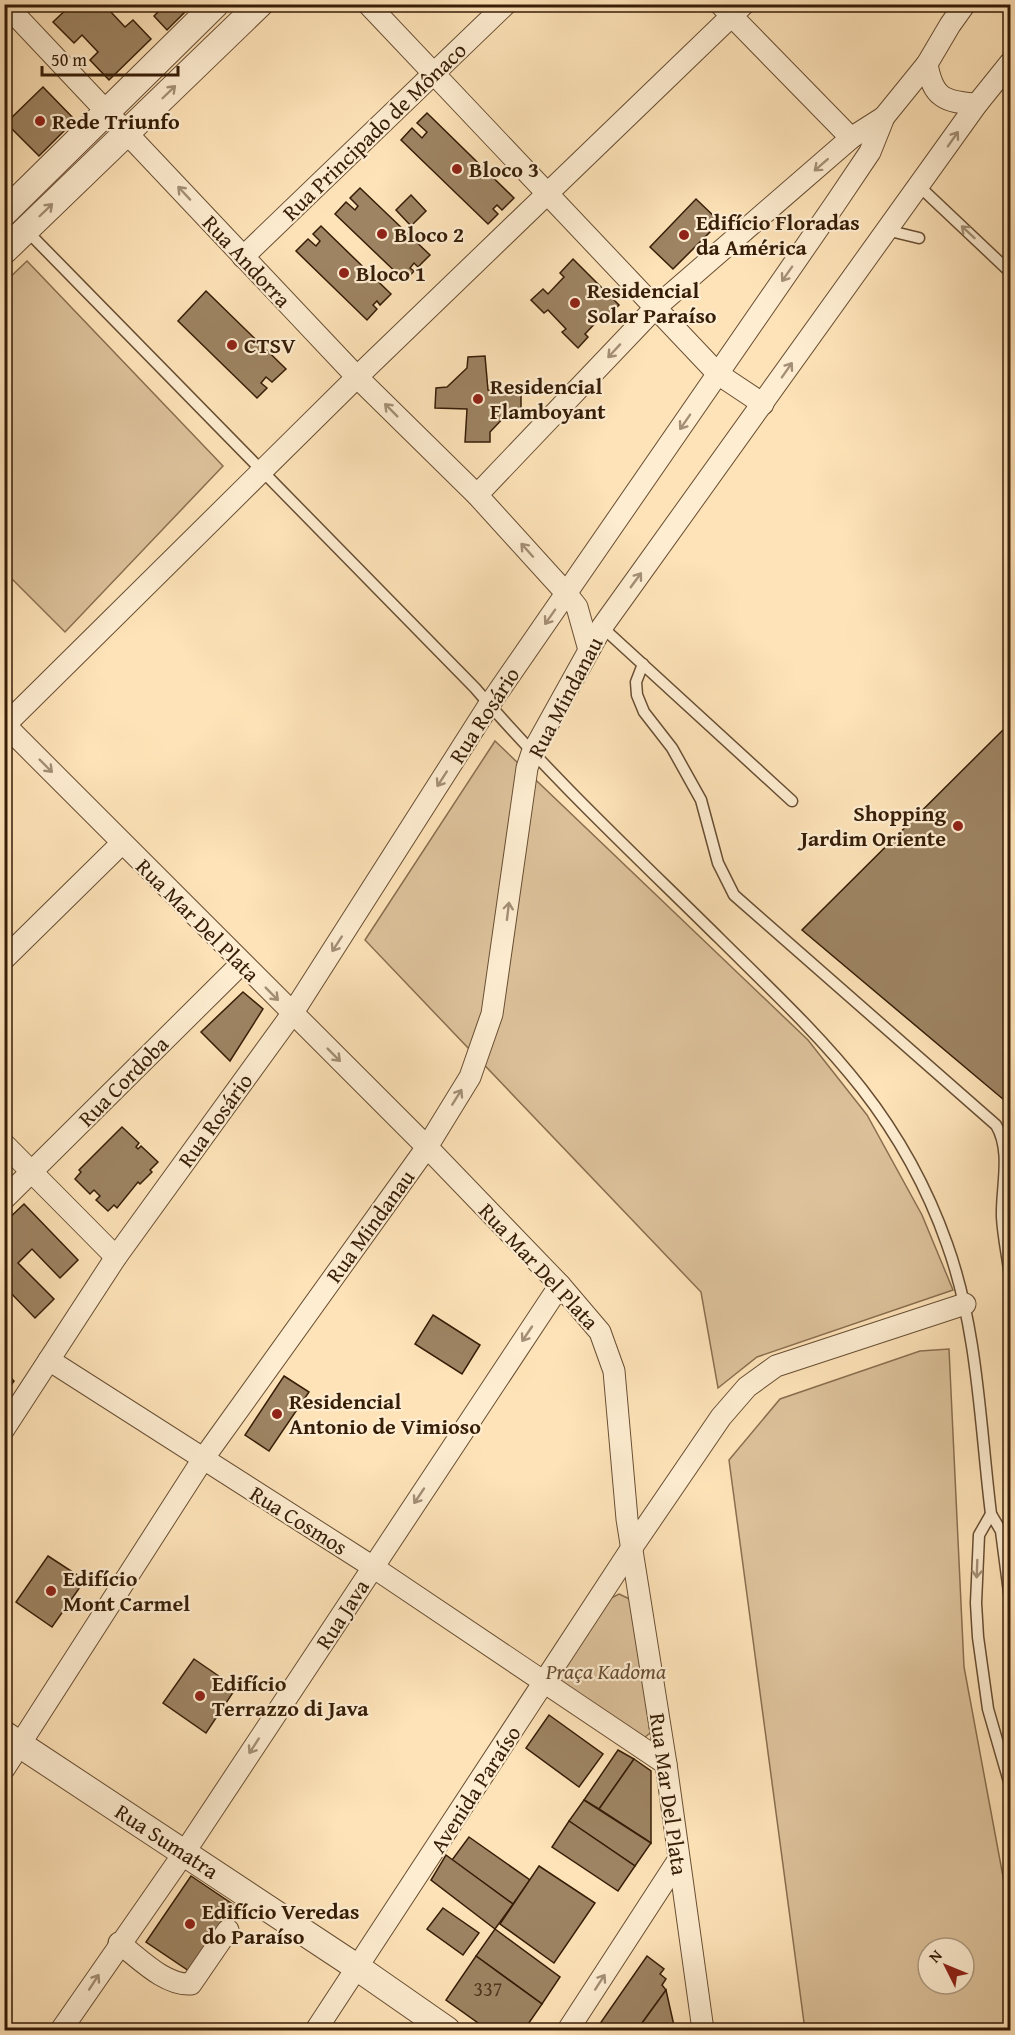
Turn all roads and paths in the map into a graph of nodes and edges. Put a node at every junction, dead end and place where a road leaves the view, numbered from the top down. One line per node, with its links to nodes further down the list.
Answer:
1 (5, 4): 12 (street, Rua Andorra)
2 (216, 4): 12 (street)
3 (260, 4): 14 (street, one-way to 3)
4 (368, 4): 10 (street)
5 (506, 4): 10 (street, Rua Principado de Mônaco)
6 (965, 4): 9 (street, Rua Rosário)
7 (732, 9): 15 (street); 17 (street)
8 (1011, 63): 11 (street)
9 (927, 64): 11 (street); 13 (street, Rua Rosário)
10 (433, 75): 17 (street); 22 (street, Rua Principado de Mônaco)
11 (977, 104): 16 (street, one-way to 11)
12 (108, 112): 14 (street, Rua Andorra); 18 (street)
13 (884, 117): 15 (street); 25 (street, Rua Rosário, one-way to 25)
14 (127, 132): 18 (street, one-way to 14); 22 (street, Rua Andorra, one-way to 14)
15 (851, 138): 24 (street, one-way to 24)
16 (920, 187): 19 (street, Rua Mindanau); 23 (lane, one-way to 16)
17 (548, 192): 24 (street); 26 (street)
18 (13, 217): 21 (street); 28 (lane)
19 (886, 230): 20 (lane); 27 (street, Rua Mindanau, one-way to 19)
20 (919, 238)
21 (4, 251)
22 (243, 257): 26 (street, Rua Andorra)
23 (1011, 272)
24 (655, 308): 25 (street); 29 (street, one-way to 29)
25 (718, 374): 27 (street); 30 (street, Rua Rosário, one-way to 30)
26 (357, 377): 28 (street); 29 (street, Rua Andorra, one-way to 26)
27 (763, 404): 31 (street, Rua Mindanau, one-way to 27)
28 (263, 470): 34 (lane); 35 (street)
29 (477, 495): 30 (street, Rua Andorra, one-way to 29)
30 (566, 593): 32 (street, Rua Andorra); 34 (street, Rua Rosário, one-way to 34)
31 (602, 627): 32 (street, Rua Mindanau); 33 (lane)
32 (589, 651): 36 (street, Rua Mindanau)
33 (643, 663): 37 (lane); 47 (lane)
34 (489, 705): 36 (lane); 41 (street, Rua Rosário, one-way to 41)
35 (5, 725): 38 (street, Rua Mar Del Plata, one-way to 38)
36 (532, 753): 43 (street, Rua Mindanau, one-way to 36); 49 (lane)
37 (792, 801)
38 (122, 843): 39 (street); 40 (street, Rua Mar Del Plata)
39 (4, 959)
40 (242, 963): 41 (street, Rua Mar Del Plata, one-way to 41); 44 (street, Rua Cordoba)
41 (292, 1014): 43 (street, Rua Mar Del Plata, one-way to 43); 46 (street, Rua Rosário)
42 (4, 1144): 44 (street)
43 (427, 1147): 48 (street, Rua Mar Del Plata); 52 (street, Rua Mindanau)
44 (32, 1172): 45 (street, Rua Cordoba); 46 (street)
45 (4, 1199)
46 (116, 1257): 50 (street, Rua Rosário)
47 (1011, 1278)
48 (560, 1285): 54 (street, Rua Mar Del Plata); 55 (street, Rua Java, one-way to 55)
49 (965, 1304): 53 (lane); 54 (street, Avenida Paraíso)
50 (49, 1360): 51 (street, Rua Rosário); 52 (street, Rua Cosmos)
51 (4, 1429)
52 (203, 1459): 55 (street, Rua Cosmos); 58 (street, Rua Mindanau)
53 (991, 1514): 56 (lane); 61 (lane, one-way to 61)
54 (633, 1546): 57 (street, Avenida Paraíso); 59 (street, Rua Mar Del Plata)
55 (373, 1567): 57 (street, Rua Cosmos); 62 (street, Rua Java, one-way to 62)
56 (1011, 1600)
57 (543, 1684): 59 (street, Rua Cosmos); 66 (street, Avenida Paraíso)
58 (13, 1739): 60 (street, Rua Mindanau); 62 (street, Rua Sumatra)
59 (666, 1764): 63 (street, Rua Mar Del Plata)
60 (4, 1770)
61 (1011, 1785)
62 (184, 1853): 65 (street, Rua Java); 66 (street, Rua Sumatra)
63 (677, 1862): 70 (street, one-way to 63); 71 (street, Rua Mar Del Plata)
64 (228, 1930): 65 (street)
65 (119, 1943): 67 (street, Rua Java, one-way to 65)
66 (358, 1968): 68 (street, Avenida Paraíso); 69 (street, Rua Sumatra)
67 (61, 2031)
68 (316, 2031)
69 (447, 2031)
70 (568, 2031)
71 (703, 2031)

